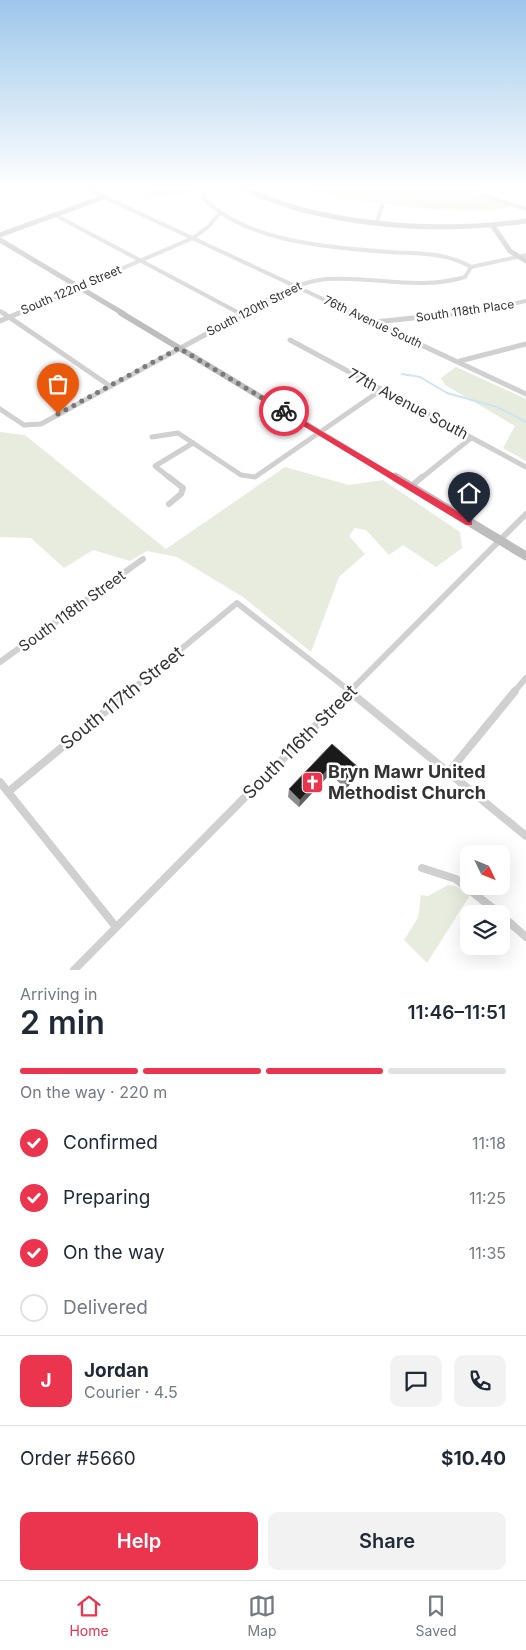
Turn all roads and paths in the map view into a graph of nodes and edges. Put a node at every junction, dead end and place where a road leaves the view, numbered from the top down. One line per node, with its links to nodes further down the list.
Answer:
1 (88, 232): 10 (street)
2 (180, 232): 6 (street, 76th Avenue South)
3 (200, 232): 6 (street, South 122nd Street)
4 (267, 232): 12 (street)
5 (498, 232): 9 (street)
6 (192, 238): 10 (street, South 122nd Street); 13 (street, 76th Avenue South)
7 (0, 240): 14 (street)
8 (526, 255): 9 (street, South 120th Street)
9 (516, 257): 11 (street); 12 (street, South 120th Street)
10 (140, 260): 14 (street, South 122nd Street); 17 (street)
11 (526, 261)
12 (470, 267): 13 (street, South 120th Street)
13 (294, 286): 17 (street, South 120th Street); 20 (street, 76th Avenue South)
14 (78, 287): 18 (street, South 122nd Street); 23 (street)
15 (526, 301): 20 (street, South 118th Place)
16 (0, 311): 18 (street)
17 (241, 314): 23 (street, South 120th Street)
18 (9, 317): 19 (street, South 122nd Street); 25 (street)
19 (0, 321)
20 (373, 322): 24 (street, 76th Avenue South)
21 (290, 340): 26 (street, 77th Avenue South)
22 (526, 344): 24 (street)
23 (179, 348): 25 (street, South 120th Street); 29 (street)
24 (460, 361): 27 (street, 76th Avenue South)
25 (110, 386): 28 (street, South 120th Street)
26 (381, 390): 29 (street); 31 (street, 77th Avenue South)
27 (526, 394)
28 (0, 409)
29 (318, 432): 32 (street); 34 (street)
30 (152, 437): 32 (street)
31 (471, 438): 33 (street, 77th Avenue South); 34 (street)
32 (193, 443): 35 (street)
33 (526, 467)
34 (410, 487): 37 (street)
35 (169, 504)
36 (526, 514): 37 (street, South 116th Street)
37 (499, 540): 38 (street); 42 (street, South 116th Street)
38 (526, 556)
39 (143, 559): 40 (street, South 118th Street)
40 (0, 662)
41 (526, 678): 43 (street)
42 (350, 692): 43 (street); 45 (street, South 117th Street); 50 (street, South 116th Street)
43 (448, 773): 46 (street)
44 (0, 782): 45 (street)
45 (8, 792): 50 (street)
46 (526, 836)
47 (422, 868): 48 (street)
48 (490, 905)
49 (510, 922): 51 (street)
50 (116, 927): 52 (street, South 116th Street)
51 (526, 937)
52 (74, 970)

